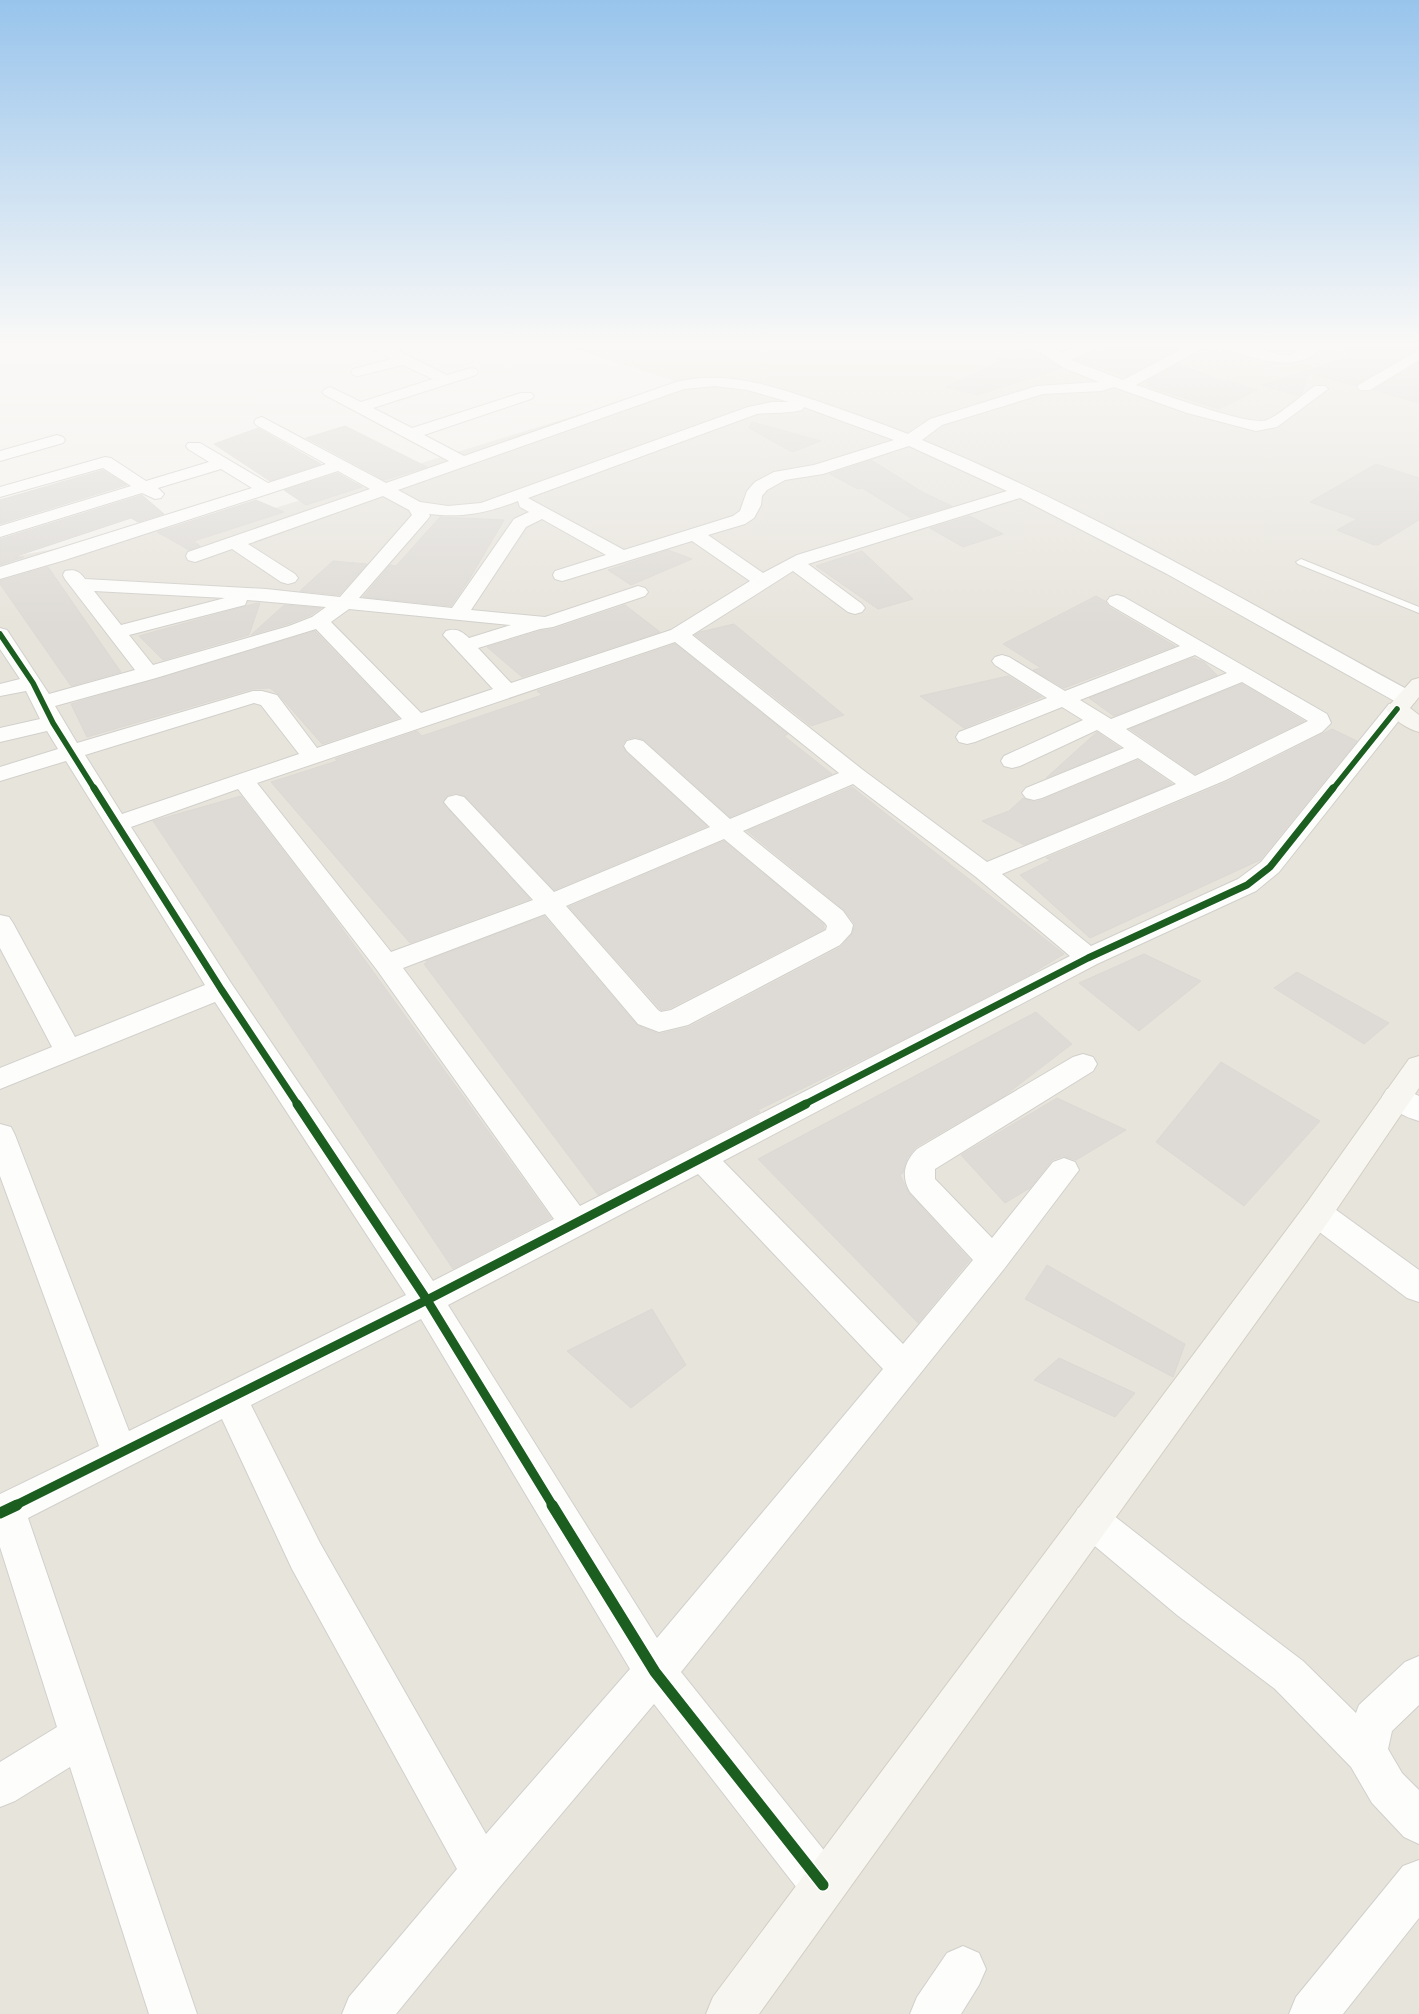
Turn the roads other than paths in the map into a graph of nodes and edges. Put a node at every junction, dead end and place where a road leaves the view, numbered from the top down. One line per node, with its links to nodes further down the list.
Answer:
1 (291, 438): 14 (street)
2 (419, 438): 12 (street)
3 (533, 438): 12 (street)
4 (677, 438): 21 (street)
5 (905, 438): 8 (street)
6 (913, 438): 8 (street)
7 (57, 440): 10 (street)
8 (910, 440): 20 (street); 26 (street)
9 (194, 446): 13 (street)
10 (22, 450): 11 (street); 15 (street)
11 (0, 456)
12 (464, 462): 18 (street)
13 (222, 463): 16 (street); 17 (street)
14 (340, 465): 17 (street); 18 (street)
15 (60, 474): 16 (street); 19 (street)
16 (144, 487): 24 (street); 25 (street)
17 (265, 488): 24 (street)
18 (385, 490): 22 (street); 27 (street)
19 (0, 492)
20 (1022, 492): 32 (street); 60 (street)
21 (514, 497): 22 (street); 23 (street)
22 (416, 507): 41 (street)
23 (542, 512): 30 (street); 45 (street)
24 (186, 514): 28 (street)
25 (0, 532)
26 (694, 534): 30 (street); 36 (street)
27 (233, 542): 29 (street); 35 (street)
28 (58, 556): 33 (street); 37 (street)
29 (195, 556)
30 (623, 557): 34 (street)
31 (1301, 562): 43 (lane)
32 (794, 563): 36 (street); 42 (street)
33 (0, 573)
34 (562, 575)
35 (288, 578)
36 (764, 582): 50 (street)
37 (80, 584): 39 (street); 48 (street)
38 (638, 592): 47 (street)
39 (266, 595): 41 (street); 48 (street)
40 (1117, 601): 52 (street)
41 (346, 602): 44 (street); 46 (street)
42 (855, 608)
43 (1419, 610)
44 (426, 611): 45 (street); 51 (street)
45 (458, 614): 47 (street)
46 (320, 620): 54 (street); 61 (street)
47 (546, 623): 51 (street)
48 (116, 632): 54 (street)
49 (0, 634): 59 (street)
50 (678, 634): 57 (street); 71 (street)
51 (465, 646): 57 (street)
52 (1196, 647): 55 (street); 58 (street)
53 (1002, 661): 58 (street)
54 (149, 674): 59 (street)
55 (1243, 674): 62 (street); 73 (street)
56 (0, 690): 59 (street)
57 (507, 691): 61 (street)
58 (1063, 699): 62 (street); 64 (street)
59 (43, 703): 63 (street); 67 (street)
60 (1410, 704): 81 (street)
61 (417, 722): 68 (street)
62 (1104, 724): 66 (street); 69 (street)
63 (0, 735)
64 (967, 737)
65 (635, 746): 77 (street)
66 (1140, 749): 73 (street); 74 (street)
67 (72, 752): 68 (street); 70 (street); 76 (street)
68 (313, 757): 72 (street)
69 (1012, 762)
70 (0, 774)
71 (855, 775): 77 (street); 78 (street)
72 (243, 780): 76 (street); 82 (street)
73 (1193, 785): 78 (street)
74 (1034, 793)
75 (456, 802): 79 (street)
76 (116, 824): 83 (street)
77 (728, 830): 79 (street); 79 (street)
78 (985, 872): 81 (street)
79 (550, 903): 82 (street)
80 (0, 923): 84 (street)
81 (1088, 958): 90 (street)
82 (386, 964): 93 (street)
83 (221, 989): 84 (street); 96 (street)
84 (68, 1050): 87 (street)
85 (1084, 1064): 94 (street)
86 (1419, 1066): 88 (main road)
87 (0, 1079)
88 (1408, 1103): 92 (main road)
89 (0, 1135): 99 (street)
90 (701, 1158): 93 (street); 97 (street)
91 (1064, 1170): 94 (street)
92 (1317, 1213): 95 (street); 101 (main road)
93 (575, 1224): 96 (street)
94 (993, 1260): 97 (street)
95 (1419, 1288)
96 (427, 1300): 98 (street); 102 (street)
97 (904, 1368): 102 (street)
98 (230, 1398): 99 (street); 108 (street)
99 (120, 1453): 100 (street)
100 (3, 1511): 104 (street)
101 (1091, 1520): 105 (street); 110 (main road)
102 (656, 1672): 108 (street); 110 (street)
103 (1419, 1676): 105 (street)
104 (81, 1736): 106 (street); 112 (street)
105 (1366, 1752): 107 (street)
106 (0, 1786)
107 (1419, 1822)
108 (483, 1872): 113 (street)
109 (1419, 1882): 116 (street)
110 (823, 1885): 114 (main road)
111 (963, 1969): 115 (street)
112 (173, 2014)
113 (366, 2014)
114 (730, 2014)
115 (934, 2014)
116 (1312, 2014)

